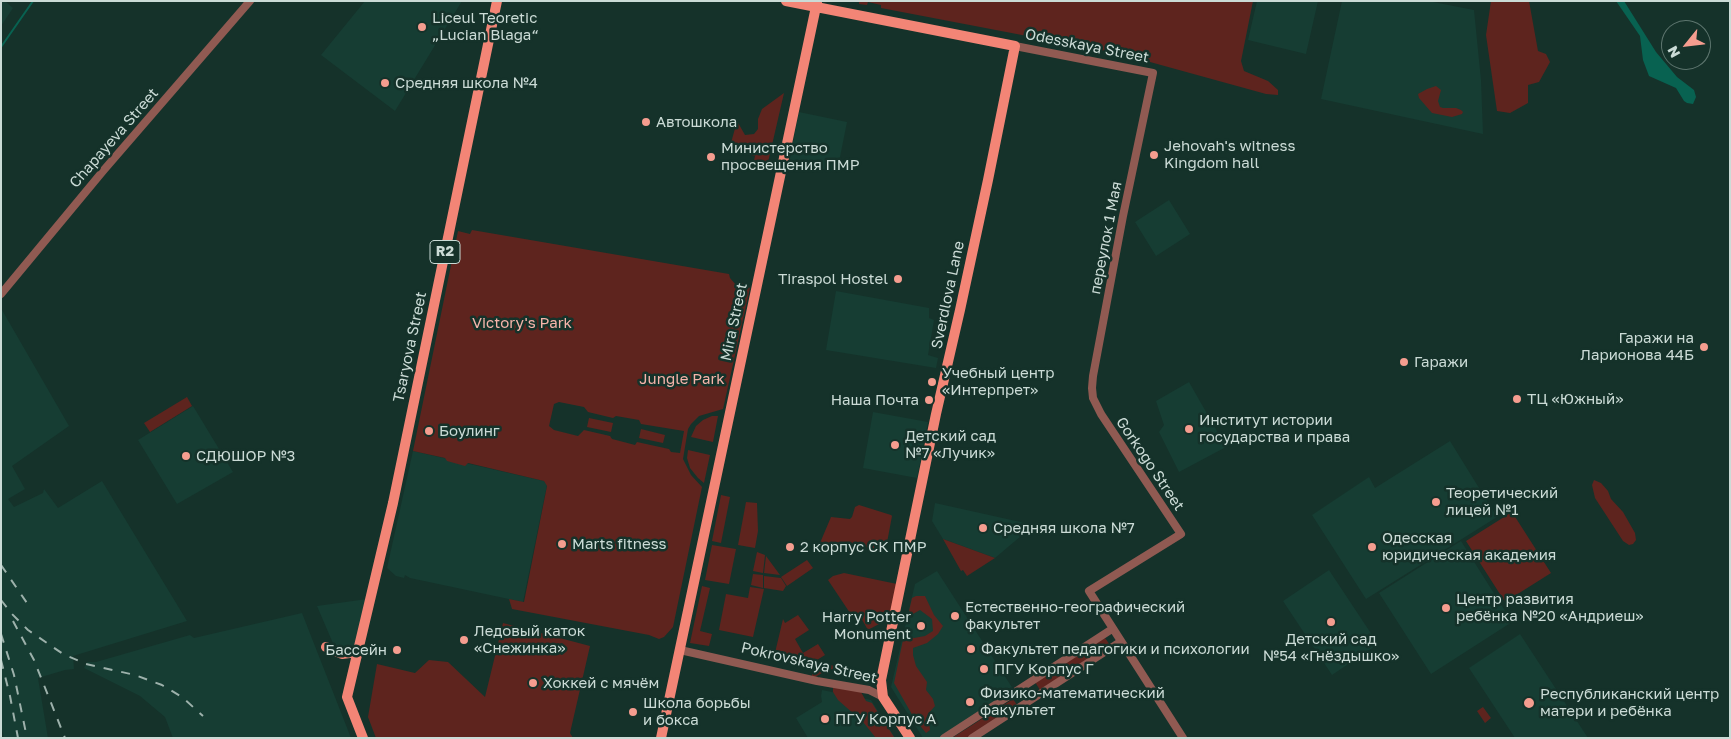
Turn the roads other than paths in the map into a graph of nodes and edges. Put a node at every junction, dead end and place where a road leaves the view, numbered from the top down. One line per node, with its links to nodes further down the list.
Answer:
1 (250, 1): 7 (street, Chapayeva Street)
2 (497, 1): 13 (main road, Tsaryova Street / R2)
3 (786, 1): 4 (main road)
4 (817, 4): 5 (main road); 12 (main road, Mira Street)
5 (1015, 46): 6 (street, Odesskaya Street); 14 (main road, Sverdlova Lane)
6 (1154, 73): 8 (street, переулок 1 Мая)
7 (1, 294)
8 (1097, 408): 9 (street, Gorkogo Street)
9 (1112, 629): 10 (street); 18 (street)
10 (1120, 642): 19 (street); 20 (street)
11 (326, 647): 13 (main road)
12 (680, 650): 14 (street, Pokrovskaya Street); 16 (main road, Mira Street)
13 (357, 652): 15 (main road, Tsaryova Street / R2)
14 (883, 696): 17 (main road, Pokrovskaya Street)
15 (363, 738)
16 (661, 738)
17 (910, 738)
18 (944, 738)
19 (972, 738)
20 (1183, 738)

